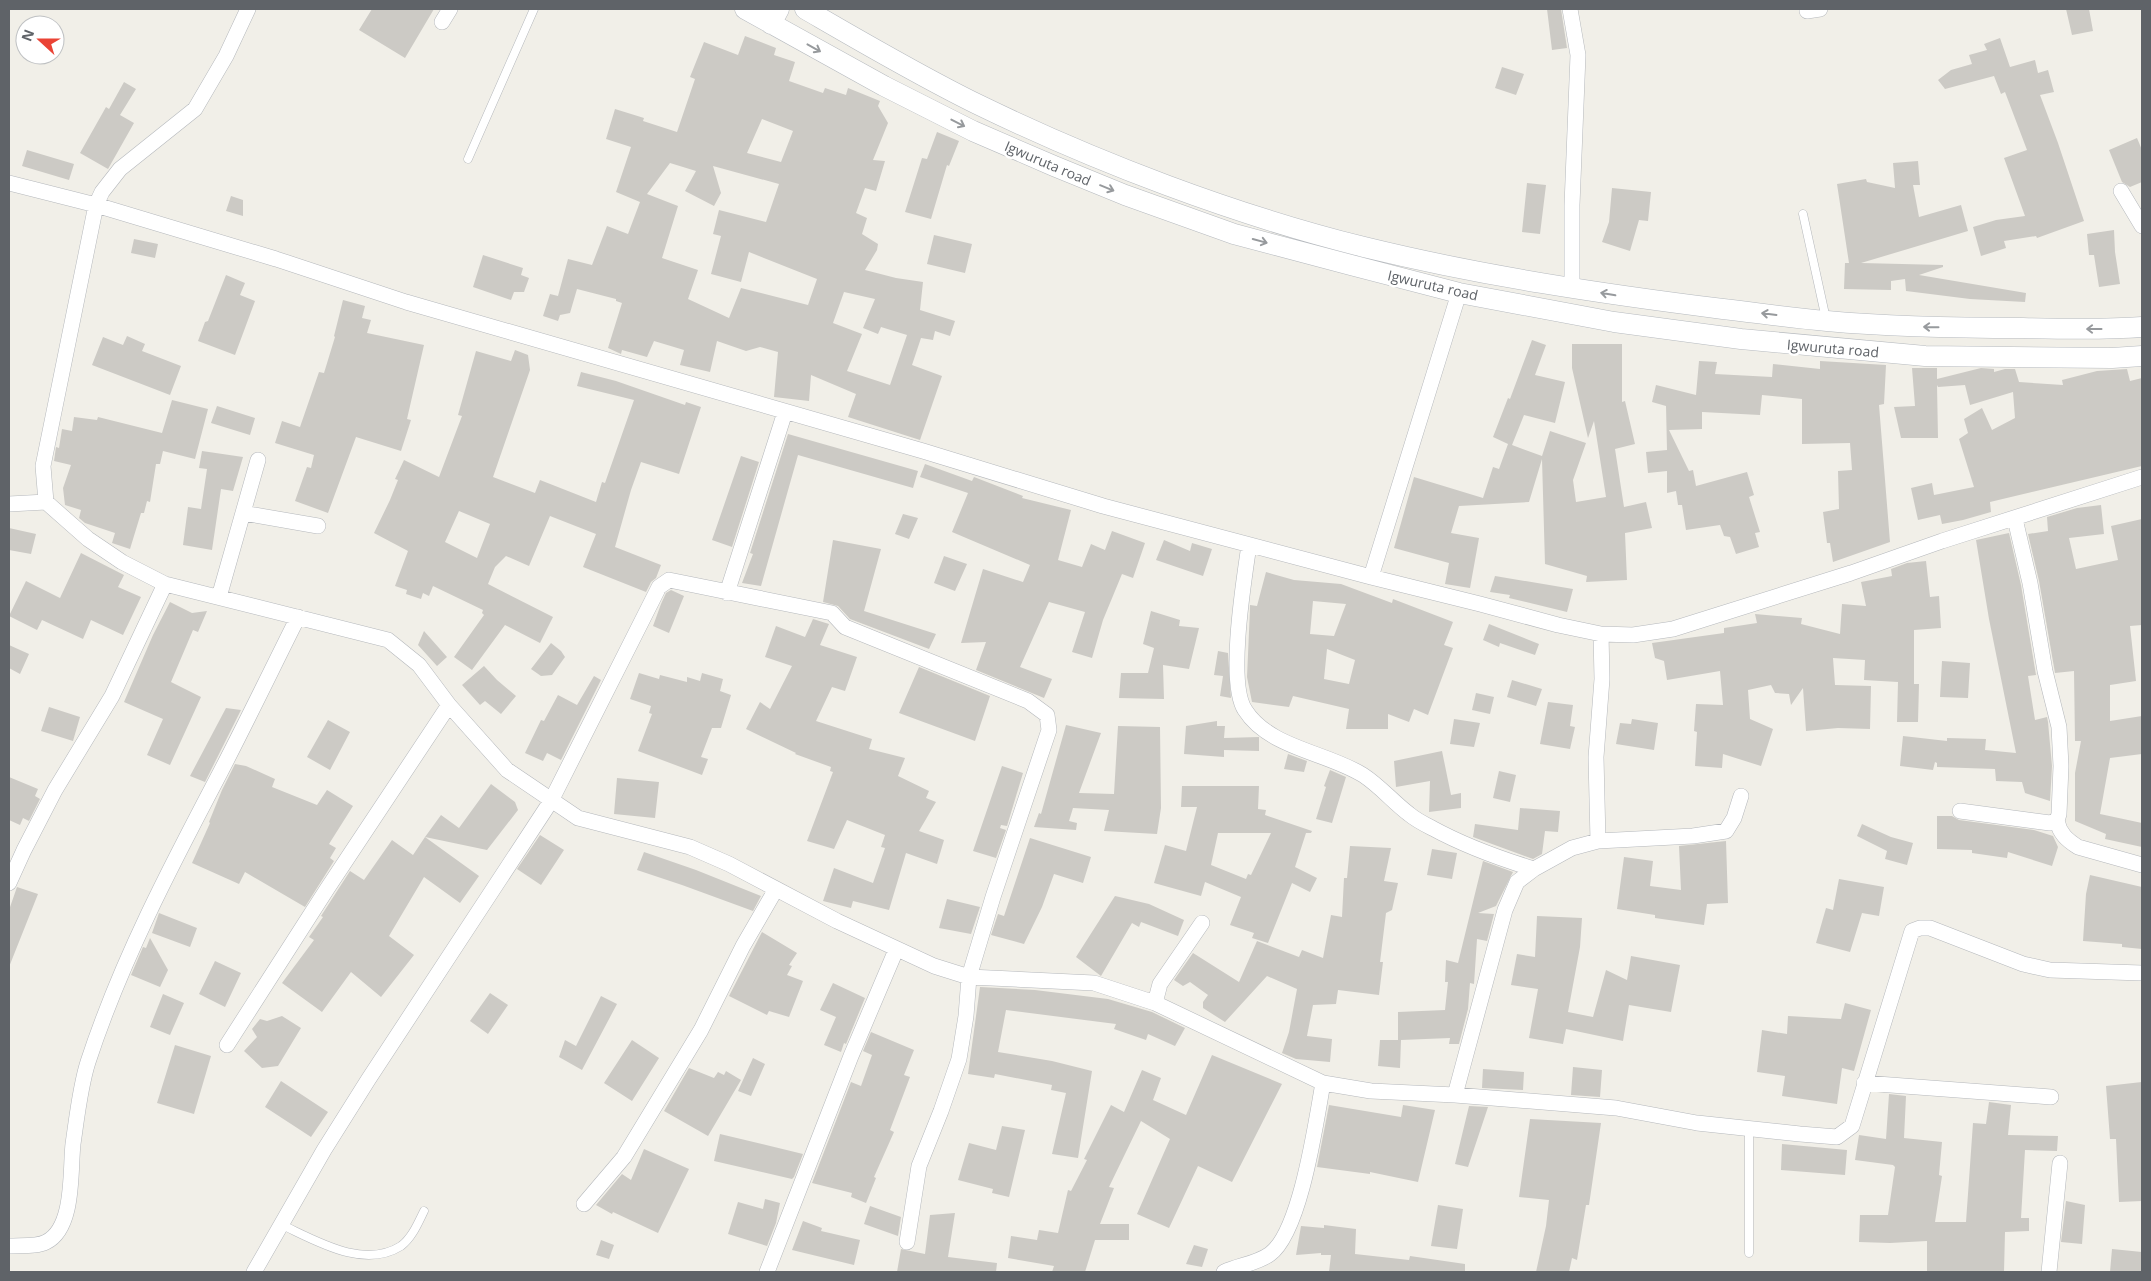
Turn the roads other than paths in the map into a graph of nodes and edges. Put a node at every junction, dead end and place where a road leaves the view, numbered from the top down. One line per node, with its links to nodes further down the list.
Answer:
1 (248, 9): 12 (street)
2 (450, 9): 8 (street)
3 (534, 9): 9 (lane)
4 (745, 9): 7 (main road)
5 (806, 9): 15 (main road, Igwuruta road)
6 (1570, 9): 15 (street)
7 (775, 16): 16 (main road, Igwuruta road, one-way to 16)
8 (442, 22)
9 (468, 159)
10 (9, 182): 12 (street)
11 (2121, 191): 14 (street)
12 (96, 205): 20 (street); 23 (street)
13 (1803, 214): 17 (lane)
14 (2142, 226)
15 (1572, 288): 17 (main road, Igwuruta road, one-way to 15)
16 (1459, 293): 19 (main road, Igwuruta road); 29 (street)
17 (1827, 321): 18 (main road, Igwuruta road, one-way to 17)
18 (2142, 327)
19 (2142, 356)
20 (786, 412): 28 (street); 31 (street)
21 (258, 460): 25 (street)
22 (2142, 478): 26 (street)
23 (46, 502): 24 (street); 30 (street)
24 (9, 504)
25 (243, 513): 27 (street); 32 (street)
26 (2015, 519): 34 (street); 39 (street)
27 (318, 526)
28 (1249, 545): 29 (street); 42 (street)
29 (1371, 577): 34 (street)
30 (165, 584): 32 (street); 43 (street)
31 (727, 592): 37 (street); 48 (street)
32 (219, 597): 33 (street)
33 (298, 617): 35 (street); 61 (street)
34 (1601, 634): 40 (street)
35 (450, 705): 37 (street); 50 (street)
36 (1741, 796): 40 (street)
37 (551, 802): 44 (street); 59 (street)
38 (1960, 812): 39 (street)
39 (2057, 822): 41 (street)
40 (1598, 841): 42 (street)
41 (2142, 865)
42 (1534, 868): 53 (street)
43 (9, 883)
44 (776, 889): 46 (street); 57 (street)
45 (1202, 923): 49 (street)
46 (896, 950): 48 (street); 64 (street)
47 (2142, 973): 52 (street)
48 (969, 977): 49 (street); 60 (street)
49 (1154, 1003): 51 (street)
50 (227, 1045)
51 (1323, 1083): 53 (street); 65 (street)
52 (1864, 1083): 54 (street); 55 (street)
53 (1456, 1095): 55 (street)
54 (2051, 1097)
55 (1749, 1128): 62 (lane)
56 (2060, 1163): 66 (street)
57 (584, 1204)
58 (424, 1211): 59 (lane)
59 (280, 1224): 63 (street)
60 (907, 1242)
61 (9, 1246)
62 (1749, 1253)
63 (254, 1272)
64 (767, 1272)
65 (1224, 1272)
66 (2049, 1272)

